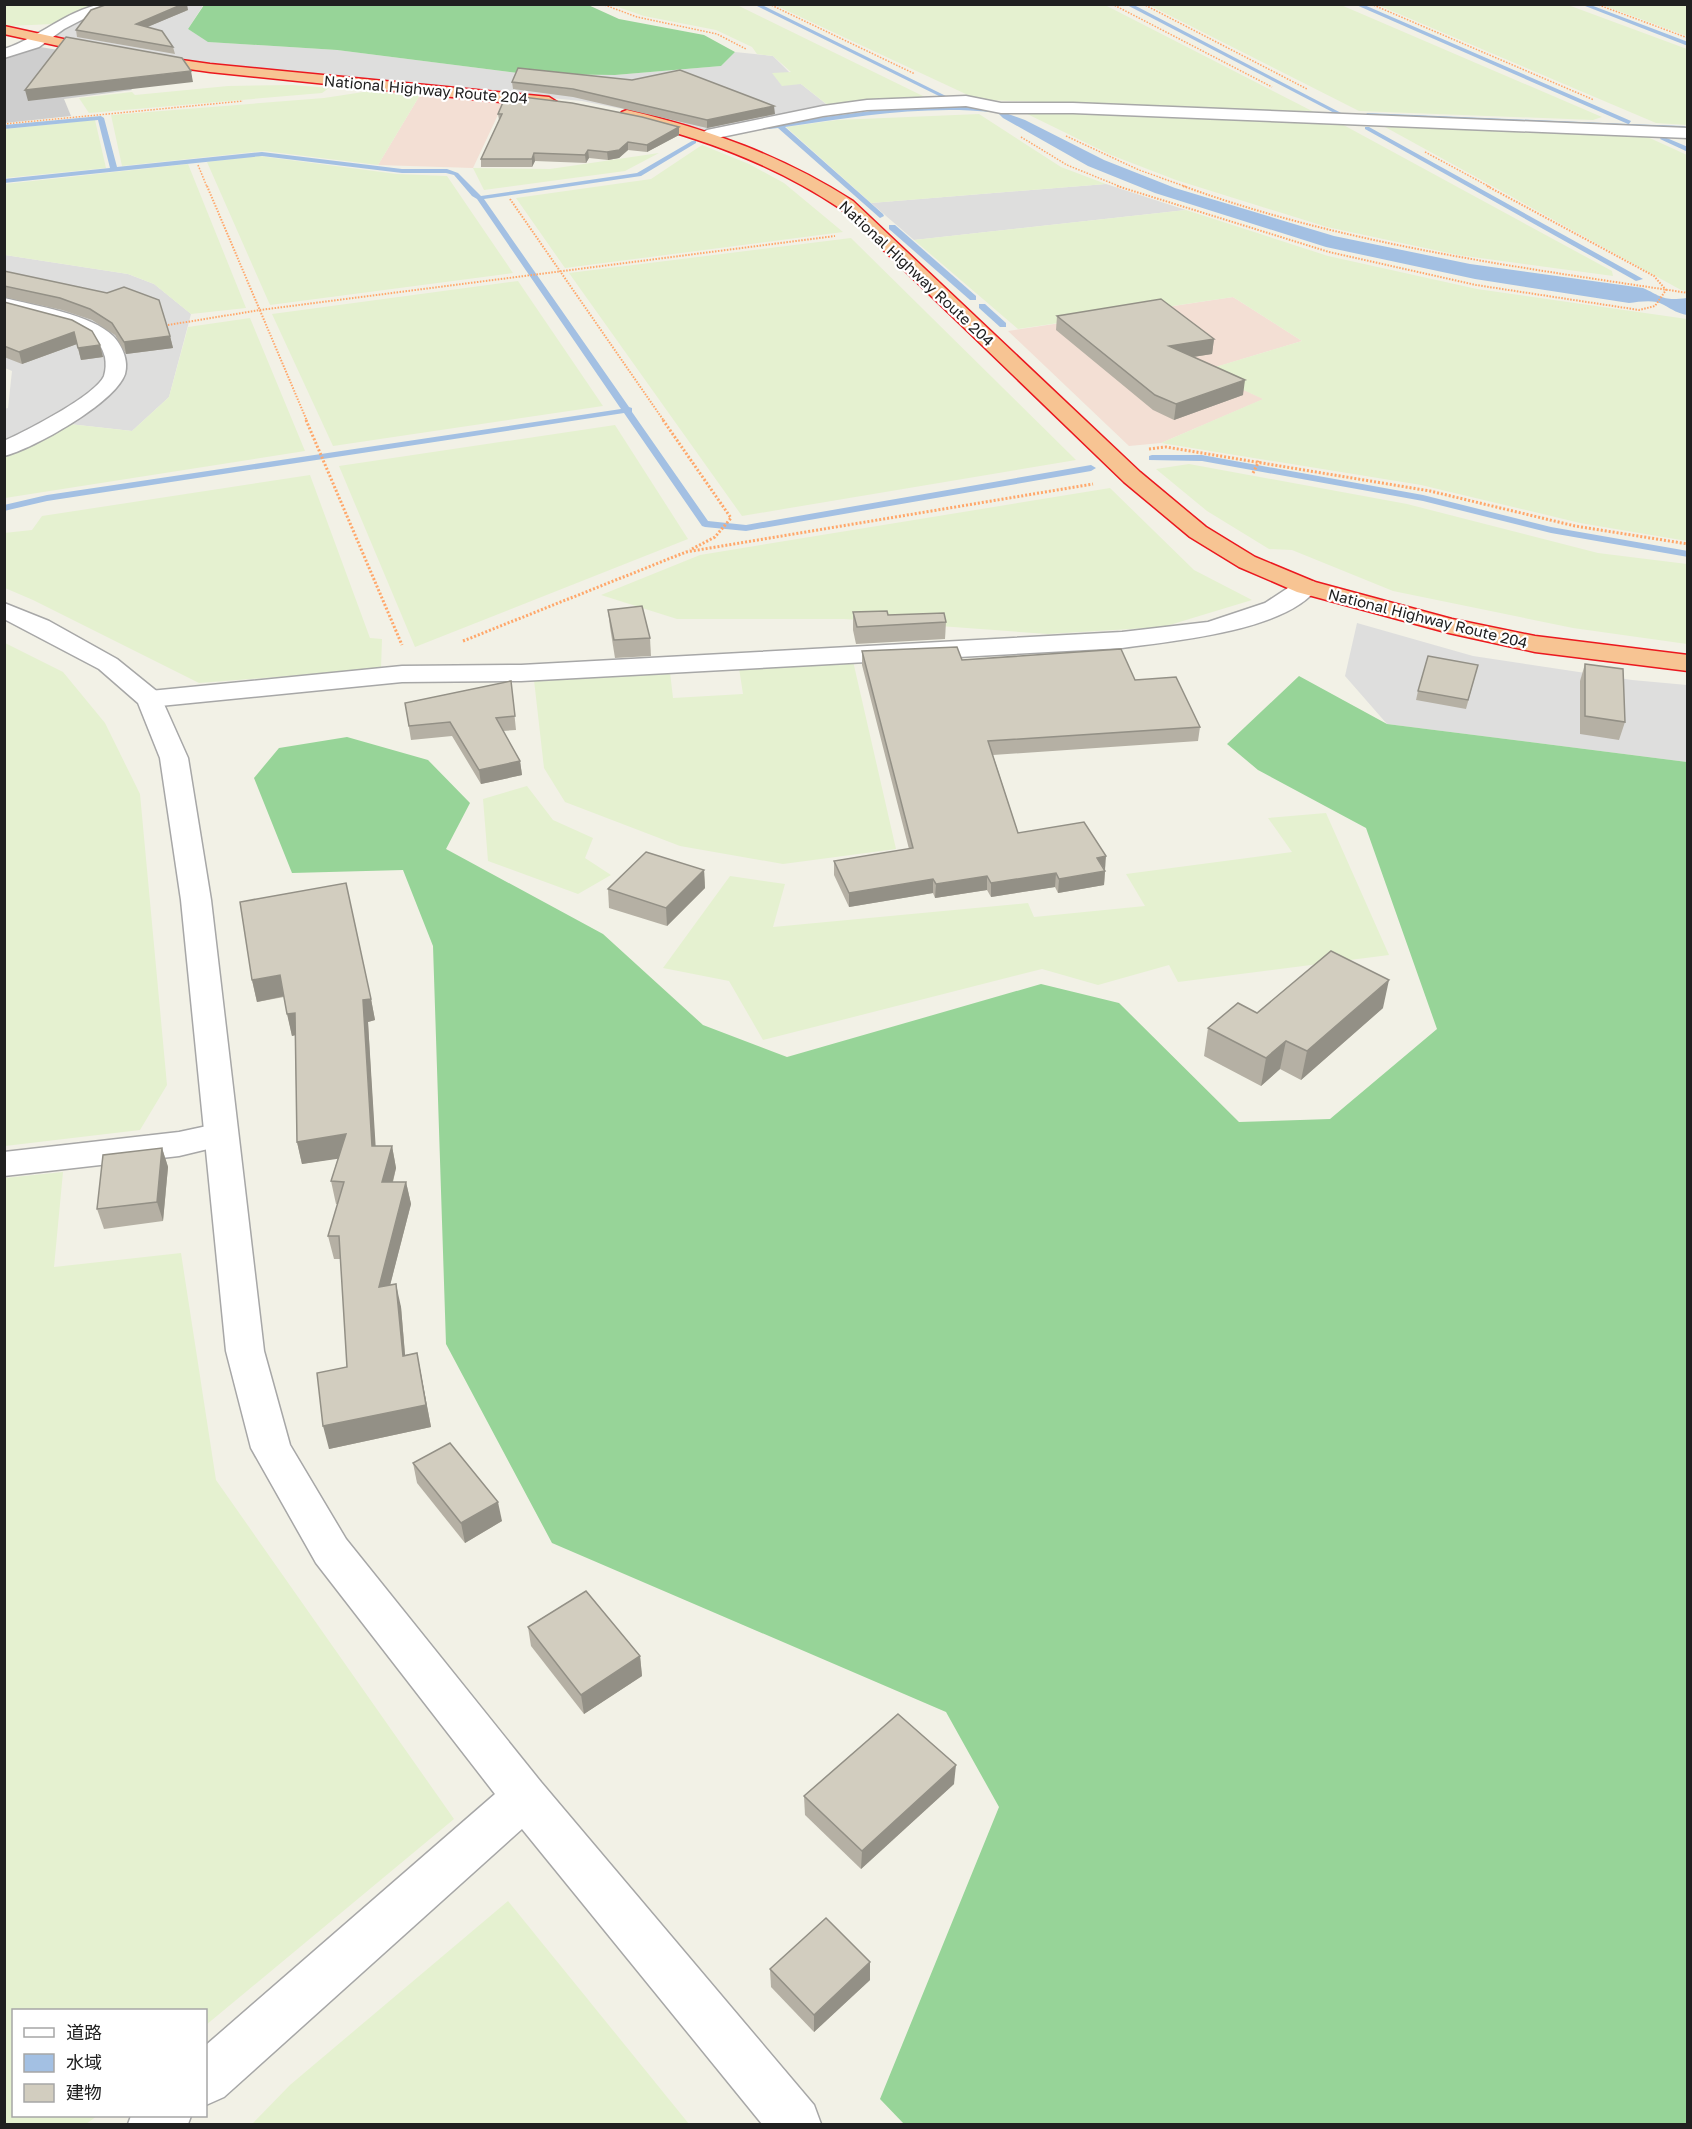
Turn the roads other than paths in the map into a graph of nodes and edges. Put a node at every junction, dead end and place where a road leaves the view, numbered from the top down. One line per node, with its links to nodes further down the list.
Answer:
1 (126, 4): 3 (street)
2 (4, 30): 3 (highway, National Highway Route 204)
3 (44, 39): 4 (street); 5 (highway, National Highway Route 204)
4 (4, 54)
5 (566, 104)
6 (608, 111): 8 (highway, National Highway Route 204)
7 (1688, 133): 8 (street)
8 (707, 135): 11 (highway, National Highway Route 204)
9 (4, 304): 10 (street)
10 (4, 450)
11 (1306, 587): 13 (highway, National Highway Route 204); 14 (street)
12 (4, 610): 14 (street)
13 (1688, 663)
14 (150, 699): 15 (street)
15 (221, 1135): 16 (street); 17 (street)
16 (4, 1164)
17 (525, 1797): 18 (street); 19 (street)
18 (207, 2078)
19 (795, 2124)

